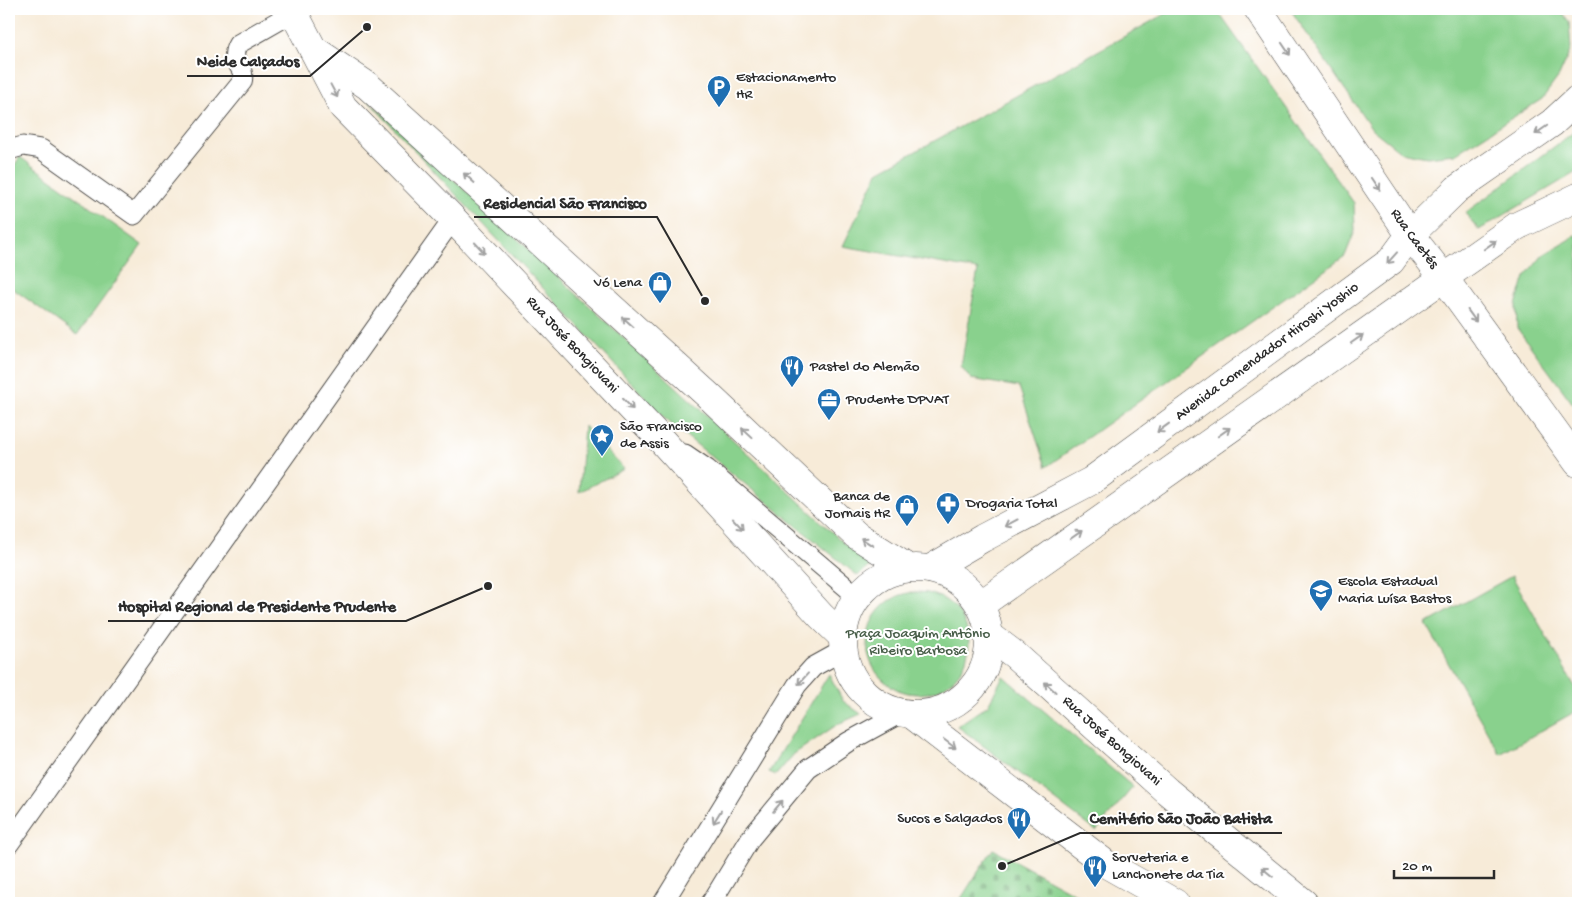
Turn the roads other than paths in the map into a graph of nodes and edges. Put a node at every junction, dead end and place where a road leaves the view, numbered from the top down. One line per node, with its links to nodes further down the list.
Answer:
1 (1258, 9): 8 (street, Rua Caetés, one-way to 8)
2 (293, 10): 3 (street, Rua José Bongiovani); 5 (lane)
3 (311, 48): 7 (street, Rua José Bongiovani, one-way to 7); 12 (street, one-way to 3)
4 (1578, 99): 8 (street, Avenida Comendador Hiroshi Yoshio, one-way to 8)
5 (9, 150)
6 (1578, 197): 9 (street, one-way to 6)
7 (454, 219): 10 (street, Rua José Bongiovani, one-way to 10); 18 (lane)
8 (1410, 235): 9 (street, Rua Caetés); 12 (street, Avenida Comendador Hiroshi Yoshio, one-way to 12)
9 (1444, 278): 11 (street, Rua Caetés, one-way to 11); 14 (street, one-way to 9)
10 (652, 431): 13 (lane); 16 (street, Rua José Bongiovani, one-way to 16)
11 (1578, 463)
12 (919, 569): 13 (street); 14 (street)
13 (858, 597): 16 (street)
14 (980, 605): 15 (street)
15 (990, 636): 17 (street); 22 (street, Rua José Bongiovani, one-way to 15)
16 (842, 644): 17 (street); 19 (lane, one-way to 19)
17 (906, 713): 20 (lane, one-way to 17); 21 (street, one-way to 21)
18 (9, 844)
19 (663, 903)
20 (710, 903)
21 (1175, 903)
22 (1304, 903)

